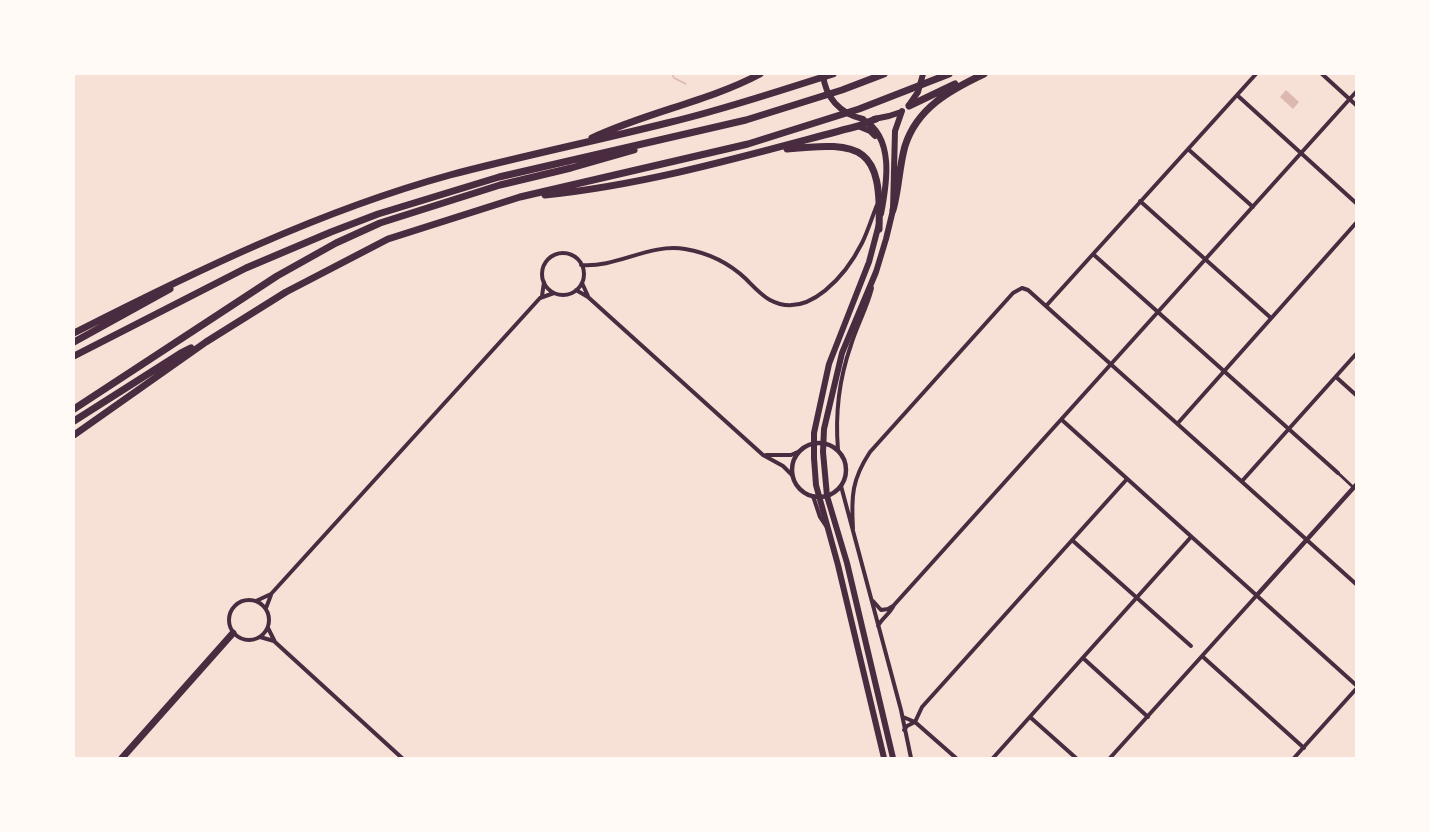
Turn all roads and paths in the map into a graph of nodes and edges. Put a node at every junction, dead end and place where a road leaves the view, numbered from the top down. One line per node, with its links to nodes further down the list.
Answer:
1 (760, 74): 18 (highway)
2 (823, 74): 16 (main road)
3 (833, 74): 18 (highway)
4 (884, 74): 17 (highway)
5 (923, 74): 14 (main road)
6 (949, 74): 23 (highway)
7 (984, 74): 14 (highway); 28 (highway)
8 (1256, 74): 11 (street)
9 (1322, 74): 12 (street)
10 (1356, 92): 12 (street)
11 (1237, 95): 19 (street); 22 (street)
12 (1350, 99): 13 (street); 22 (street)
13 (1356, 105)
14 (909, 106): 15 (main road)
15 (902, 111): 16 (main road); 28 (main road)
16 (866, 122): 20 (highway); 21 (main road); 21 (main road)
17 (679, 136): 49 (highway); 54 (highway)
18 (580, 143): 35 (highway)
19 (1188, 149): 25 (street); 27 (street)
20 (766, 151): 23 (highway); 24 (highway)
21 (884, 151): 30 (main road)
22 (1301, 152): 26 (street); 27 (street)
23 (520, 197): 47 (highway)
24 (880, 199): 30 (highway); 33 (street)
25 (1140, 201): 31 (street); 32 (street)
26 (1356, 203)
27 (1253, 207): 32 (street)
28 (892, 210): 34 (main road)
29 (1356, 223): 44 (street)
30 (879, 228): 60 (main road)
31 (1094, 254): 42 (street); 43 (street)
32 (1205, 260): 43 (street); 44 (street)
33 (581, 265): 36 (street); 37 (street)
34 (876, 272): 61 (main road); 62 (street)
35 (193, 275): 45 (highway); 46 (highway)
36 (544, 282): 39 (street); 40 (street)
37 (582, 283): 38 (street); 41 (street)
38 (576, 291): 39 (street); 41 (street)
39 (554, 293): 40 (street)
40 (542, 296): 77 (street)
41 (588, 297): 64 (street)
42 (1046, 306): 50 (street); 72 (street)
43 (1158, 312): 50 (street); 51 (street)
44 (1271, 318): 51 (street)
45 (74, 333)
46 (74, 342)
47 (206, 342): 56 (highway); 59 (highway)
48 (1356, 354): 52 (street)
49 (74, 356)
50 (1111, 364): 55 (street); 57 (street)
51 (1224, 371): 57 (street); 58 (street)
52 (1336, 377): 53 (street); 58 (street)
53 (1356, 395)
54 (74, 407)
55 (1062, 420): 67 (street); 82 (street)
56 (74, 421)
57 (1178, 423): 68 (street)
58 (1289, 429): 65 (street); 68 (street)
59 (74, 435)
60 (815, 443): 61 (street); 63 (street); 71 (main road)
61 (823, 443): 62 (street); 71 (main road)
62 (837, 450): 69 (street)
63 (800, 451): 64 (street); 66 (street)
64 (763, 455): 66 (street)
65 (1338, 473): 70 (street)
66 (793, 476): 71 (street)
67 (1127, 479): 73 (street); 75 (street)
68 (1243, 480): 74 (street)
69 (841, 486): 71 (street); 72 (street)
70 (1356, 488): 74 (street)
71 (820, 496): 101 (main road); 102 (main road)
72 (853, 529): 78 (street)
73 (1191, 537): 79 (street); 80 (street)
74 (1308, 539): 76 (street); 79 (street)
75 (1072, 540): 80 (street); 96 (street)
76 (1356, 584)
77 (271, 594): 81 (street); 83 (street)
78 (870, 594): 82 (street); 84 (street)
79 (1257, 596): 90 (street); 92 (street)
80 (1136, 598): 89 (street); 91 (street)
81 (256, 601): 83 (street); 86 (street)
82 (894, 605): 84 (street)
83 (266, 608): 85 (street)
84 (878, 626): 93 (street)
85 (268, 628): 87 (street); 88 (street)
86 (233, 633): 87 (street); 99 (highway)
87 (260, 637): 88 (street)
88 (275, 642): 100 (street)
89 (1191, 646)
90 (1202, 656): 95 (street); 98 (street)
91 (1083, 658): 94 (street); 95 (street)
92 (1356, 687): 98 (street)
93 (903, 717): 96 (street); 97 (street)
94 (1030, 717): 105 (street); 106 (street)
95 (1148, 717): 107 (street)
96 (915, 722): 97 (street); 104 (street)
97 (904, 730): 103 (street)
98 (1304, 748): 108 (street)
99 (122, 759)
100 (402, 759)
101 (885, 759)
102 (893, 759)
103 (910, 759)
104 (957, 759)
105 (993, 759)
106 (1076, 759)
107 (1110, 759)
108 (1294, 759)

